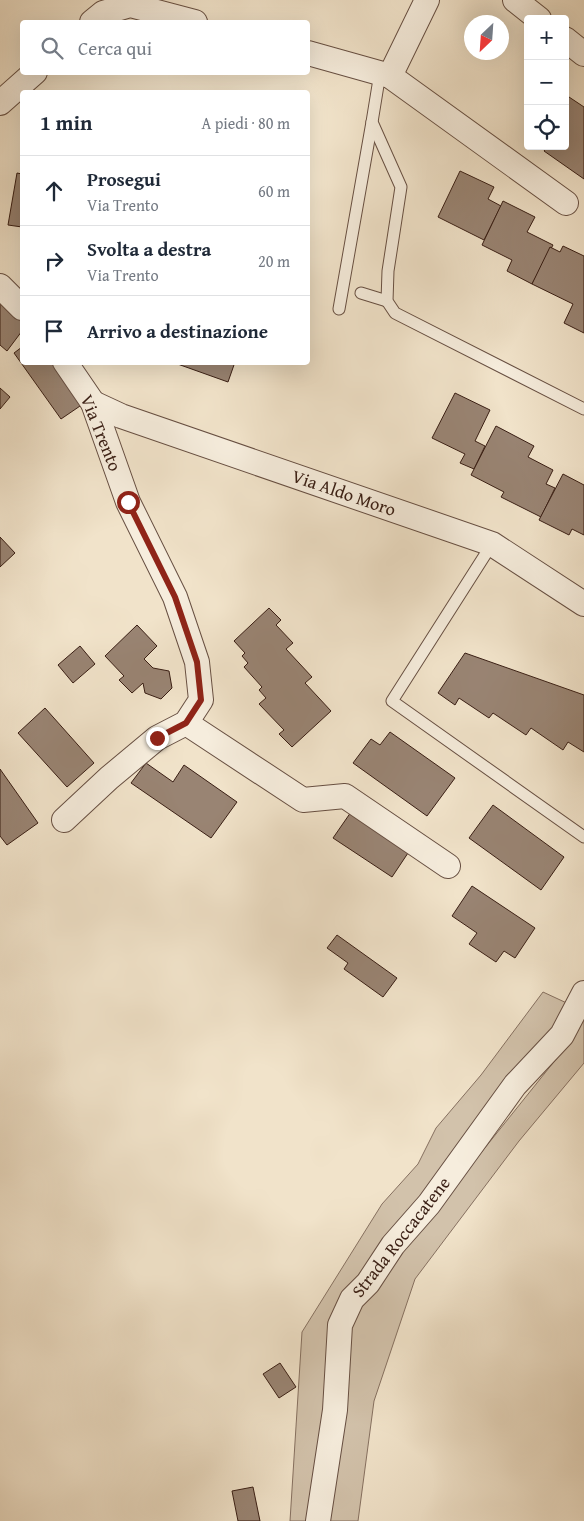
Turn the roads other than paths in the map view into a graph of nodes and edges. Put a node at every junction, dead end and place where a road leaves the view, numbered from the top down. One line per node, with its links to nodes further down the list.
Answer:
1 (427, 0): 9 (street)
2 (515, 0): 3 (street)
3 (534, 15)
4 (94, 20): 5 (street)
5 (187, 20)
6 (569, 42): 8 (street)
7 (310, 54): 9 (street)
8 (584, 54)
9 (385, 74): 12 (lane); 13 (street)
10 (33, 75): 11 (street)
11 (0, 103)
12 (372, 122): 16 (lane); 18 (lane)
13 (566, 203)
14 (0, 286): 17 (street)
15 (361, 292): 16 (lane)
16 (387, 301): 21 (lane)
17 (20, 306)
18 (339, 308)
19 (67, 365): 20 (street, Via Trento)
20 (93, 403): 22 (street, Via Aldo Moro); 24 (street, Via Trento)
21 (584, 409)
22 (492, 544): 23 (street, Via Aldo Moro); 26 (lane)
23 (584, 604)
24 (186, 723): 25 (street, Via Trento); 27 (street)
25 (64, 820)
26 (584, 838)
27 (448, 866)
28 (584, 993): 29 (street, Strada Roccacatene)
29 (318, 1521)

